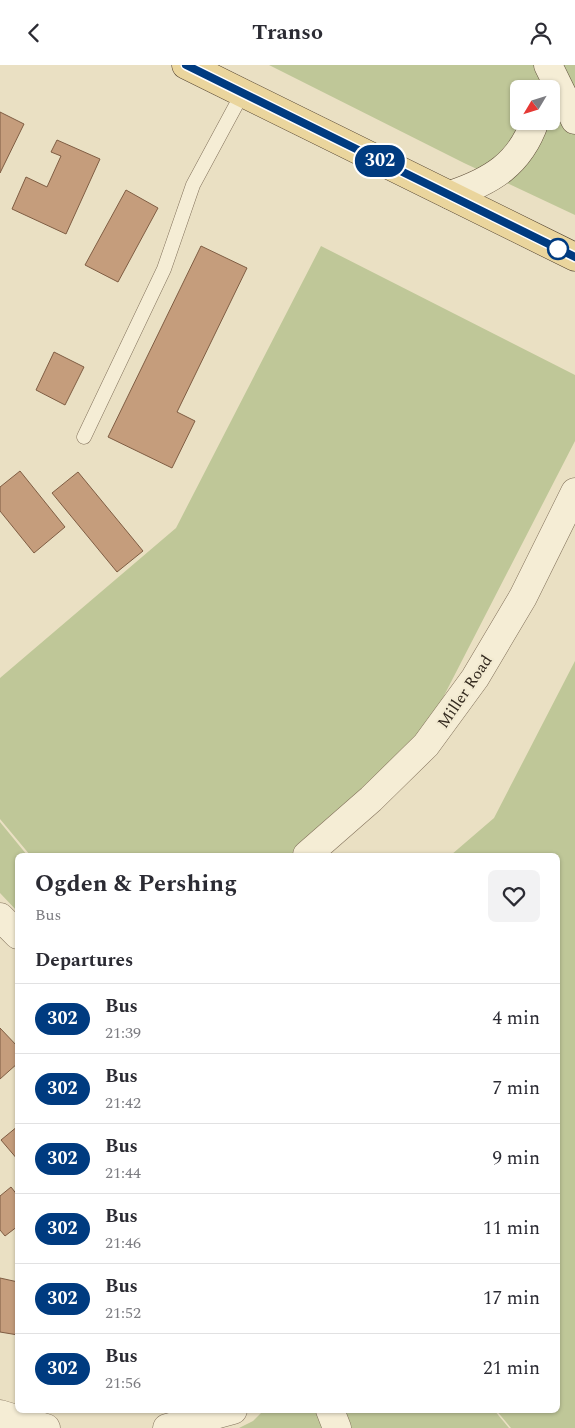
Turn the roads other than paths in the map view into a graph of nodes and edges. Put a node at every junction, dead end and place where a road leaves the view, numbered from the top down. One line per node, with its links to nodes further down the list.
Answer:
1 (186, 65): 5 (main road)
2 (541, 65): 4 (street)
3 (548, 65): 6 (street)
4 (543, 80)
5 (242, 94): 8 (main road); 10 (lane)
6 (575, 120)
7 (532, 130): 8 (street)
8 (450, 195): 9 (main road)
9 (575, 257)
10 (84, 437)
11 (575, 492): 12 (street, Miller Road)
12 (309, 853)
13 (0, 917): 14 (street)
14 (15, 932)
15 (222, 1413): 19 (street)
16 (331, 1413): 20 (street)
17 (0, 1414): 18 (street)
18 (46, 1428)
19 (167, 1428)
20 (337, 1428)

